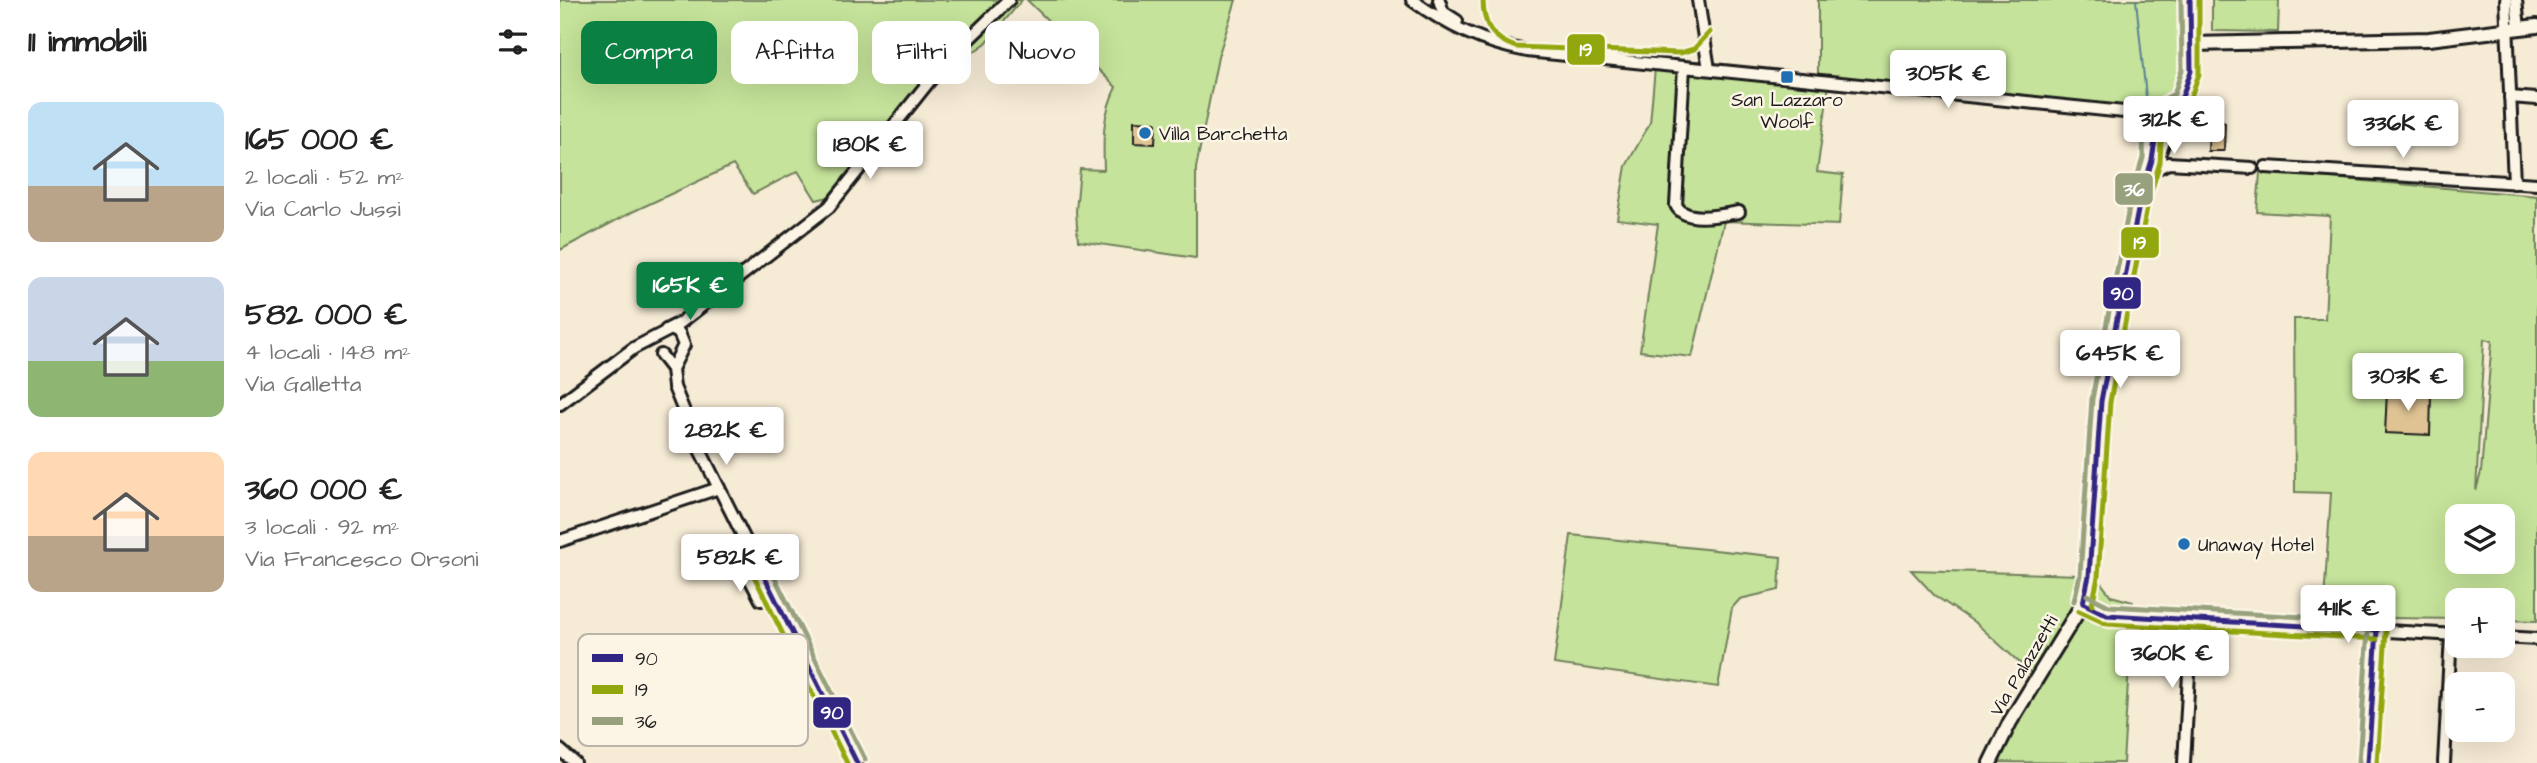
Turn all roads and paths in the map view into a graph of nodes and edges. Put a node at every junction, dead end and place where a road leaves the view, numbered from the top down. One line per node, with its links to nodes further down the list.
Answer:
1 (1009, 0): 26 (street)
2 (1412, 0): 8 (street)
3 (1437, 0): 8 (street); 11 (street)
4 (1698, 0): 14 (street)
5 (2190, 0): 12 (street)
6 (2506, 0): 10 (street)
7 (2516, 0): 10 (street)
8 (1424, 4): 11 (street)
9 (2537, 26): 10 (main road)
10 (2513, 29): 12 (main road); 15 (street)
11 (1478, 38): 13 (street)
12 (2192, 44): 17 (main road)
13 (1684, 67): 14 (street); 25 (street)
14 (1709, 69): 17 (street)
15 (2511, 97): 16 (street); 23 (street)
16 (2537, 99)
17 (2162, 121): 18 (main road, Via Palazzetti); 22 (main road, Via Palazzetti)
18 (2158, 152): 19 (street); 22 (main road, Via Palazzetti)
19 (2168, 163): 21 (street); 22 (street)
20 (2266, 167): 23 (street)
21 (2252, 168)
22 (2150, 172): 36 (main road, Via Palazzetti)
23 (2514, 183): 24 (street)
24 (2537, 184)
25 (1740, 212)
26 (688, 315): 27 (street); 28 (street)
27 (662, 333): 28 (street); 29 (street); 30 (street)
28 (682, 337): 31 (street)
29 (640, 345): 30 (street); 33 (street)
30 (659, 353): 31 (street); 32 (street)
31 (678, 355): 32 (street)
32 (672, 369): 34 (street)
33 (560, 404)
34 (719, 488): 35 (street); 39 (street)
35 (560, 541)
36 (2084, 603): 37 (street); 48 (main road, Via Palazzetti)
37 (2192, 620): 38 (street); 49 (street)
38 (2378, 630): 40 (street); 50 (street)
39 (793, 634)
40 (2445, 634)
41 (2515, 638): 42 (street)
42 (2537, 639)
43 (2452, 658): 51 (street)
44 (808, 664): 47 (street)
45 (560, 750): 46 (street)
46 (575, 763)
47 (857, 763)
48 (1990, 763)
49 (2184, 763)
50 (2368, 763)
51 (2444, 763)

